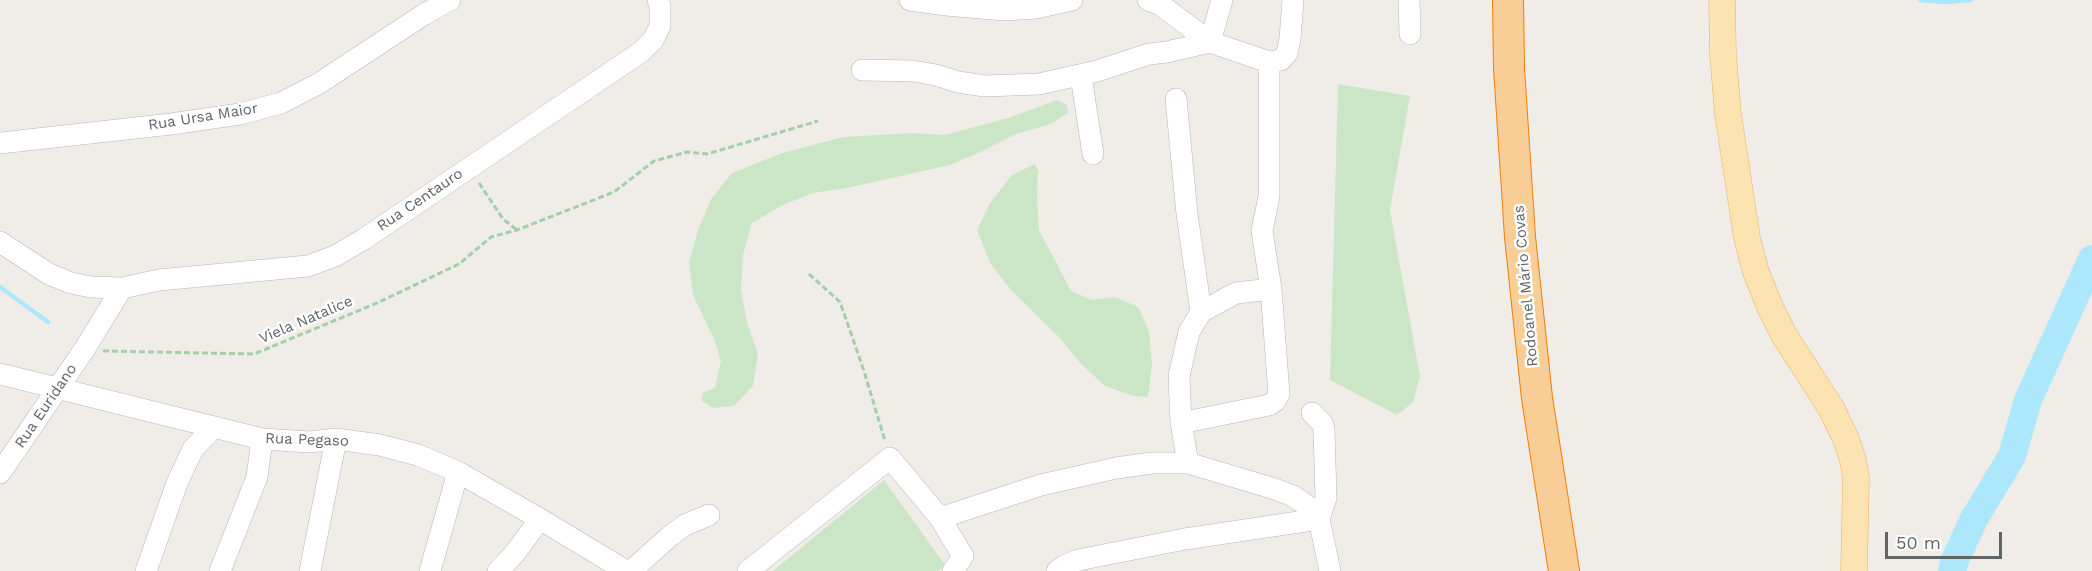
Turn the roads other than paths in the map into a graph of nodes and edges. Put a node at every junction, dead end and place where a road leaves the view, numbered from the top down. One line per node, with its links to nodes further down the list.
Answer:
1 (450, 0): 11 (street, Rua Ursa Maior)
2 (910, 0): 3 (street)
3 (1072, 0)
4 (1148, 0): 13 (street)
5 (1222, 0): 13 (street)
6 (1293, 0): 14 (street)
7 (1409, 0): 12 (street)
8 (1508, 0): 51 (highway, Rodoanel Mário Covas)
9 (1722, 0): 52 (main road)
10 (659, 3): 22 (street, Rua Centauro)
11 (428, 7): 18 (street, Rua Ursa Maior)
12 (1410, 34)
13 (1210, 42): 14 (street); 16 (street)
14 (1269, 62): 23 (street)
15 (862, 70): 16 (street)
16 (1081, 76): 19 (street)
17 (1176, 99): 24 (street)
18 (0, 143)
19 (1093, 154)
20 (0, 242): 21 (street, Rua Centauro)
21 (92, 287): 22 (street, Rua Centauro); 25 (street)
22 (122, 288): 25 (street, Rua Euridano)
23 (1271, 289): 24 (street); 29 (street)
24 (1201, 312): 29 (street)
25 (88, 344): 27 (street, Rua Euridano)
26 (0, 374): 27 (street, Rua Pegaso)
27 (58, 389): 30 (street, Rua Pegaso); 35 (street, Rua Euridano)
28 (1312, 413): 39 (street)
29 (1181, 423): 33 (street)
30 (214, 427): 31 (street, Rua Pegaso); 40 (street)
31 (262, 439): 32 (street, Rua Pegaso); 41 (street)
32 (336, 439): 34 (street, Rua Pegaso); 42 (street)
33 (1188, 463): 37 (street); 39 (street)
34 (458, 472): 38 (street, Rua Pegaso); 43 (street)
35 (0, 473)
36 (709, 515): 46 (street)
37 (940, 518): 47 (street); 48 (street)
38 (540, 519): 44 (street); 45 (street, Rua Pegaso)
39 (1319, 519): 49 (street); 50 (street)
40 (146, 571)
41 (220, 571)
42 (310, 571)
43 (430, 571)
44 (498, 571)
45 (626, 571)
46 (631, 571)
47 (748, 571)
48 (953, 571)
49 (1057, 571)
50 (1330, 571)
51 (1564, 571)
52 (1854, 571)

